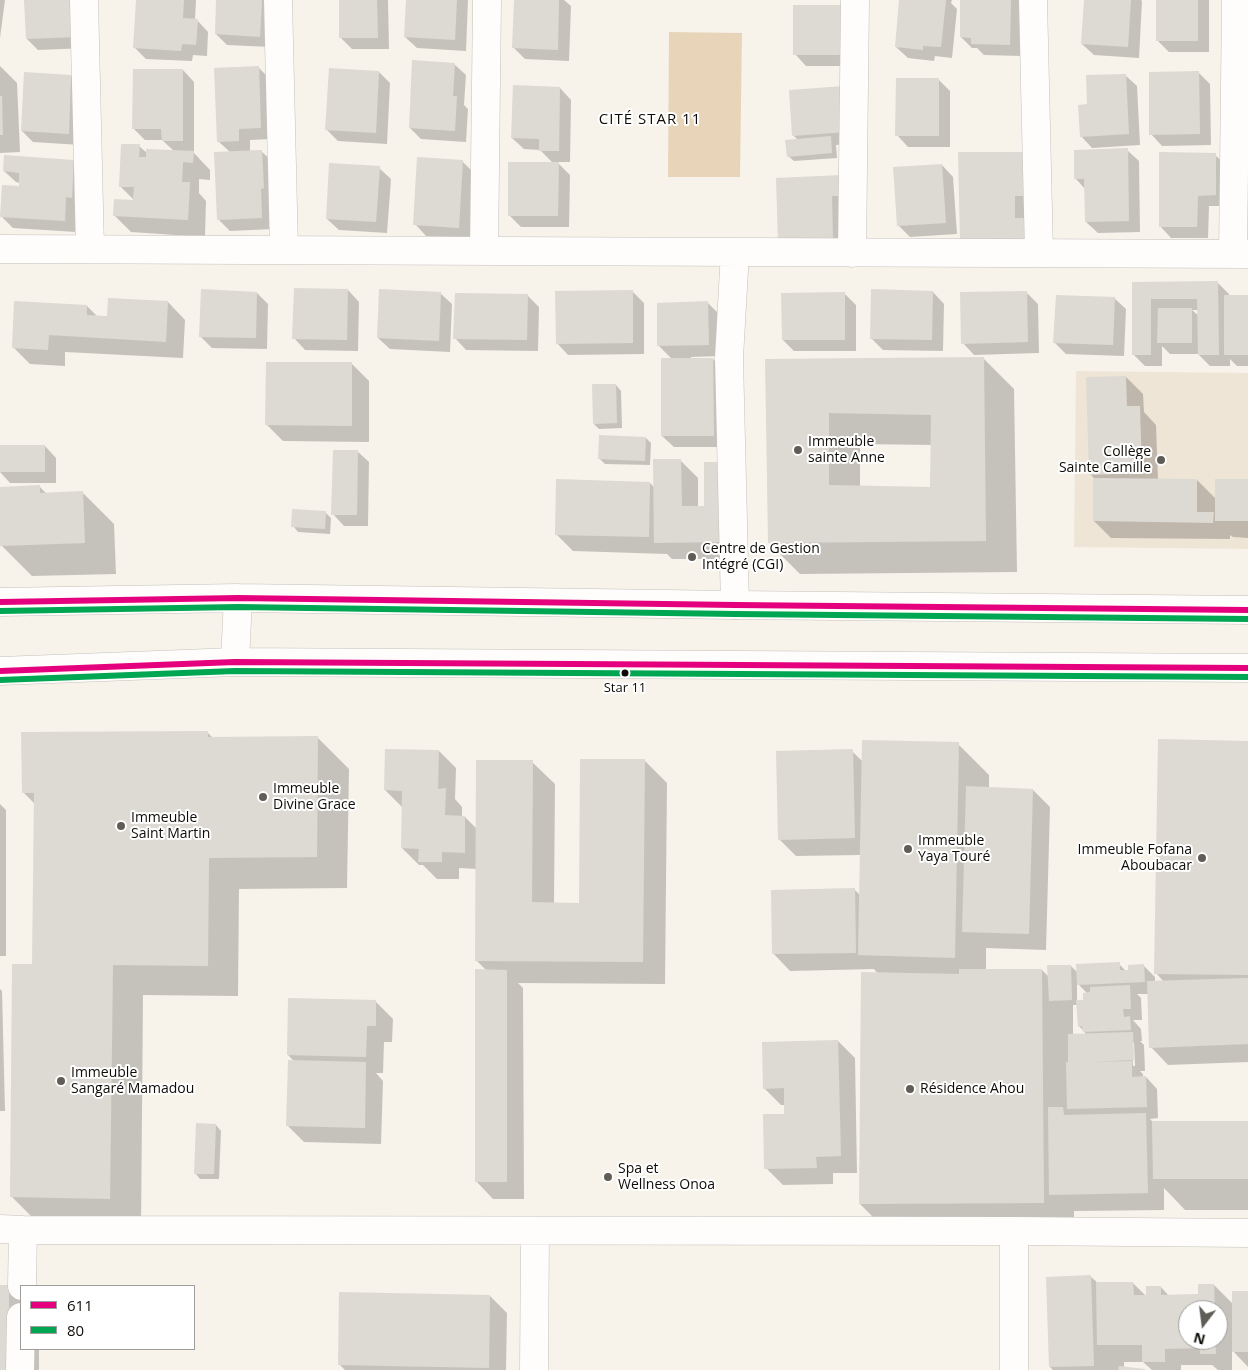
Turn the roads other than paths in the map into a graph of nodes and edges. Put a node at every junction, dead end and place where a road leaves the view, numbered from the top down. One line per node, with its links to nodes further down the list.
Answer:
1 (84, 0): 8 (street)
2 (278, 0): 9 (street)
3 (487, 0): 10 (street)
4 (855, 0): 12 (street)
5 (1033, 0): 13 (street)
6 (1236, 0): 14 (street)
7 (0, 249): 8 (street)
8 (90, 249): 9 (street)
9 (284, 250): 10 (street)
10 (484, 251): 11 (street)
11 (735, 252): 12 (street); 17 (street)
12 (852, 252): 13 (street)
13 (1039, 254): 14 (street)
14 (1240, 254)
15 (238, 598): 16 (street); 17 (street); 19 (street)
16 (0, 602)
17 (735, 605): 18 (street)
18 (1248, 610)
19 (235, 662): 20 (street); 21 (street)
20 (1248, 668)
21 (0, 671)
22 (12, 1230): 23 (street); 26 (street)
23 (535, 1231): 24 (street); 29 (street)
24 (1014, 1231): 25 (street); 30 (street)
25 (1248, 1233)
26 (22, 1285)
27 (20, 1350): 28 (street)
28 (20, 1370)
29 (534, 1370)
30 (1014, 1370)

